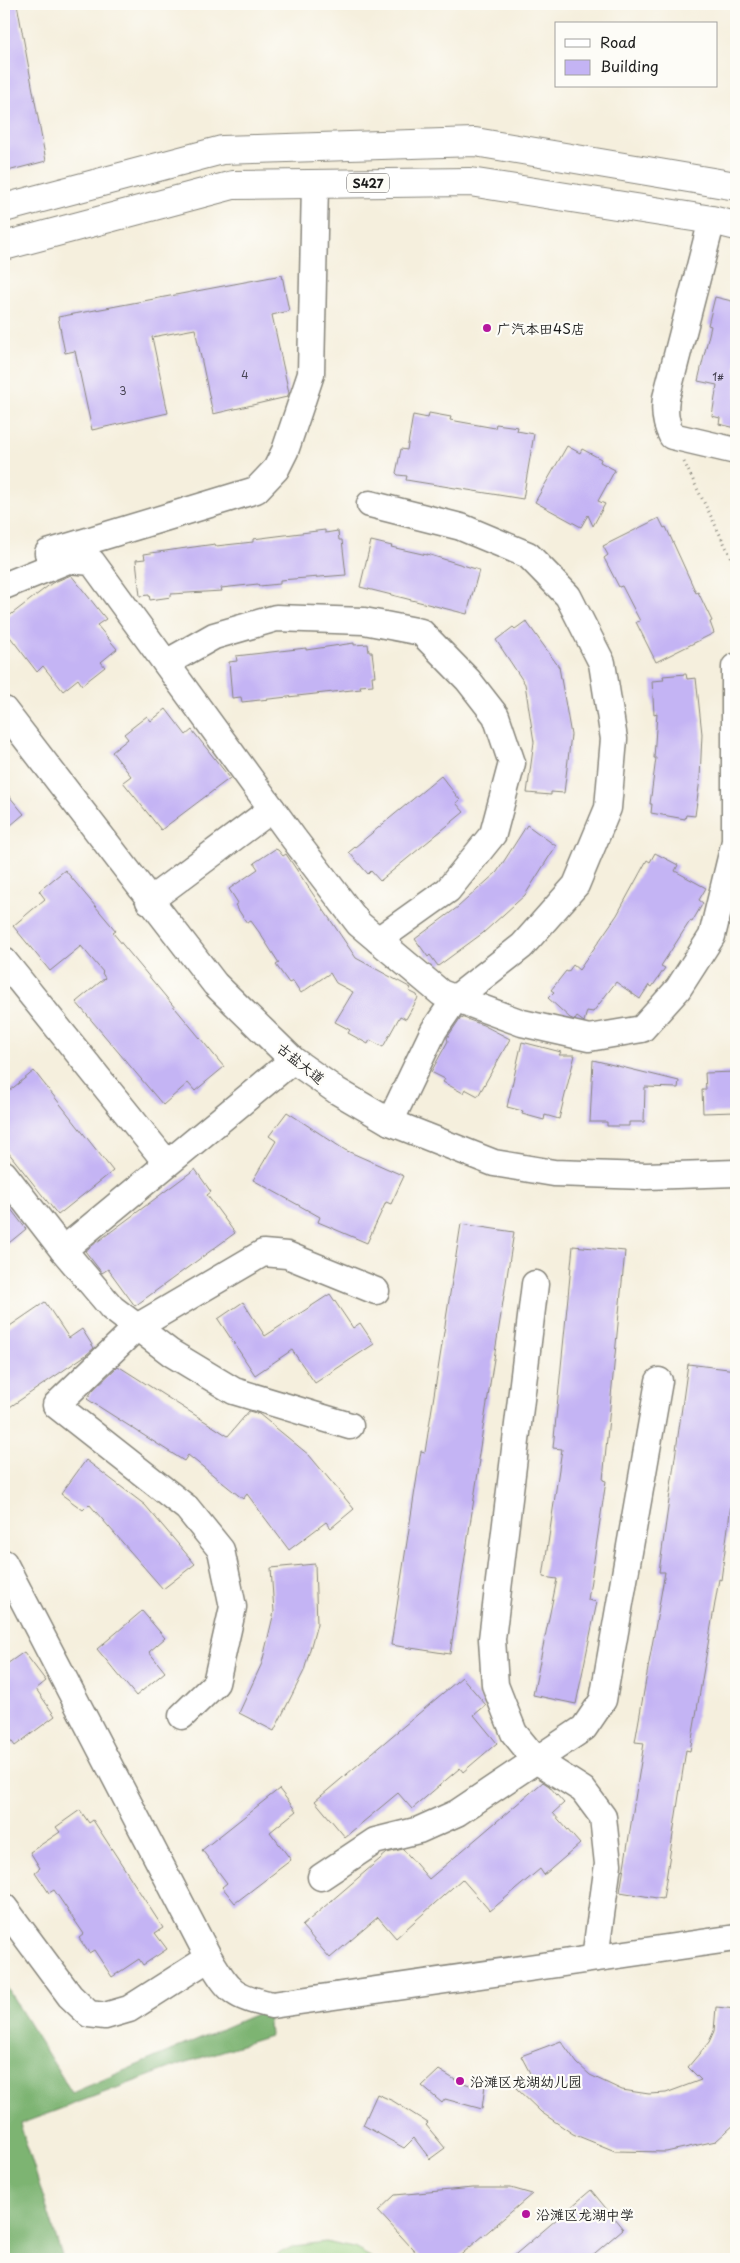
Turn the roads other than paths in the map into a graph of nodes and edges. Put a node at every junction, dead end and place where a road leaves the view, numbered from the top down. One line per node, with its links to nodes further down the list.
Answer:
1 (315, 184): 4 (main road, S427); 5 (main road, S427); 8 (street)
2 (736, 186): 3 (main road)
3 (4, 208)
4 (724, 223): 6 (street)
5 (4, 246)
6 (736, 451)
7 (370, 504): 17 (street)
8 (4, 566)
9 (4, 586): 10 (street)
10 (166, 663): 13 (street); 15 (street)
11 (735, 667): 17 (street)
12 (4, 710): 14 (street, 古盐大道)
13 (272, 809): 14 (street); 15 (street)
14 (149, 901): 18 (street, 古盐大道)
15 (378, 940): 17 (street)
16 (4, 961): 20 (street)
17 (456, 998): 19 (street)
18 (293, 1060): 19 (street, 古盐大道); 20 (street)
19 (390, 1122): 21 (street, 古盐大道)
20 (166, 1162): 23 (street)
21 (736, 1172)
22 (4, 1174): 23 (street)
23 (63, 1250): 26 (street)
24 (535, 1284): 31 (street)
25 (376, 1291): 26 (street)
26 (137, 1327): 28 (street); 30 (street)
27 (659, 1382): 31 (street)
28 (350, 1426)
29 (4, 1563): 35 (street)
30 (182, 1716)
31 (536, 1760): 32 (street); 36 (street)
32 (321, 1877)
33 (4, 1907): 35 (street)
34 (736, 1938): 36 (street)
35 (209, 1958): 36 (street)
36 (595, 1958)

